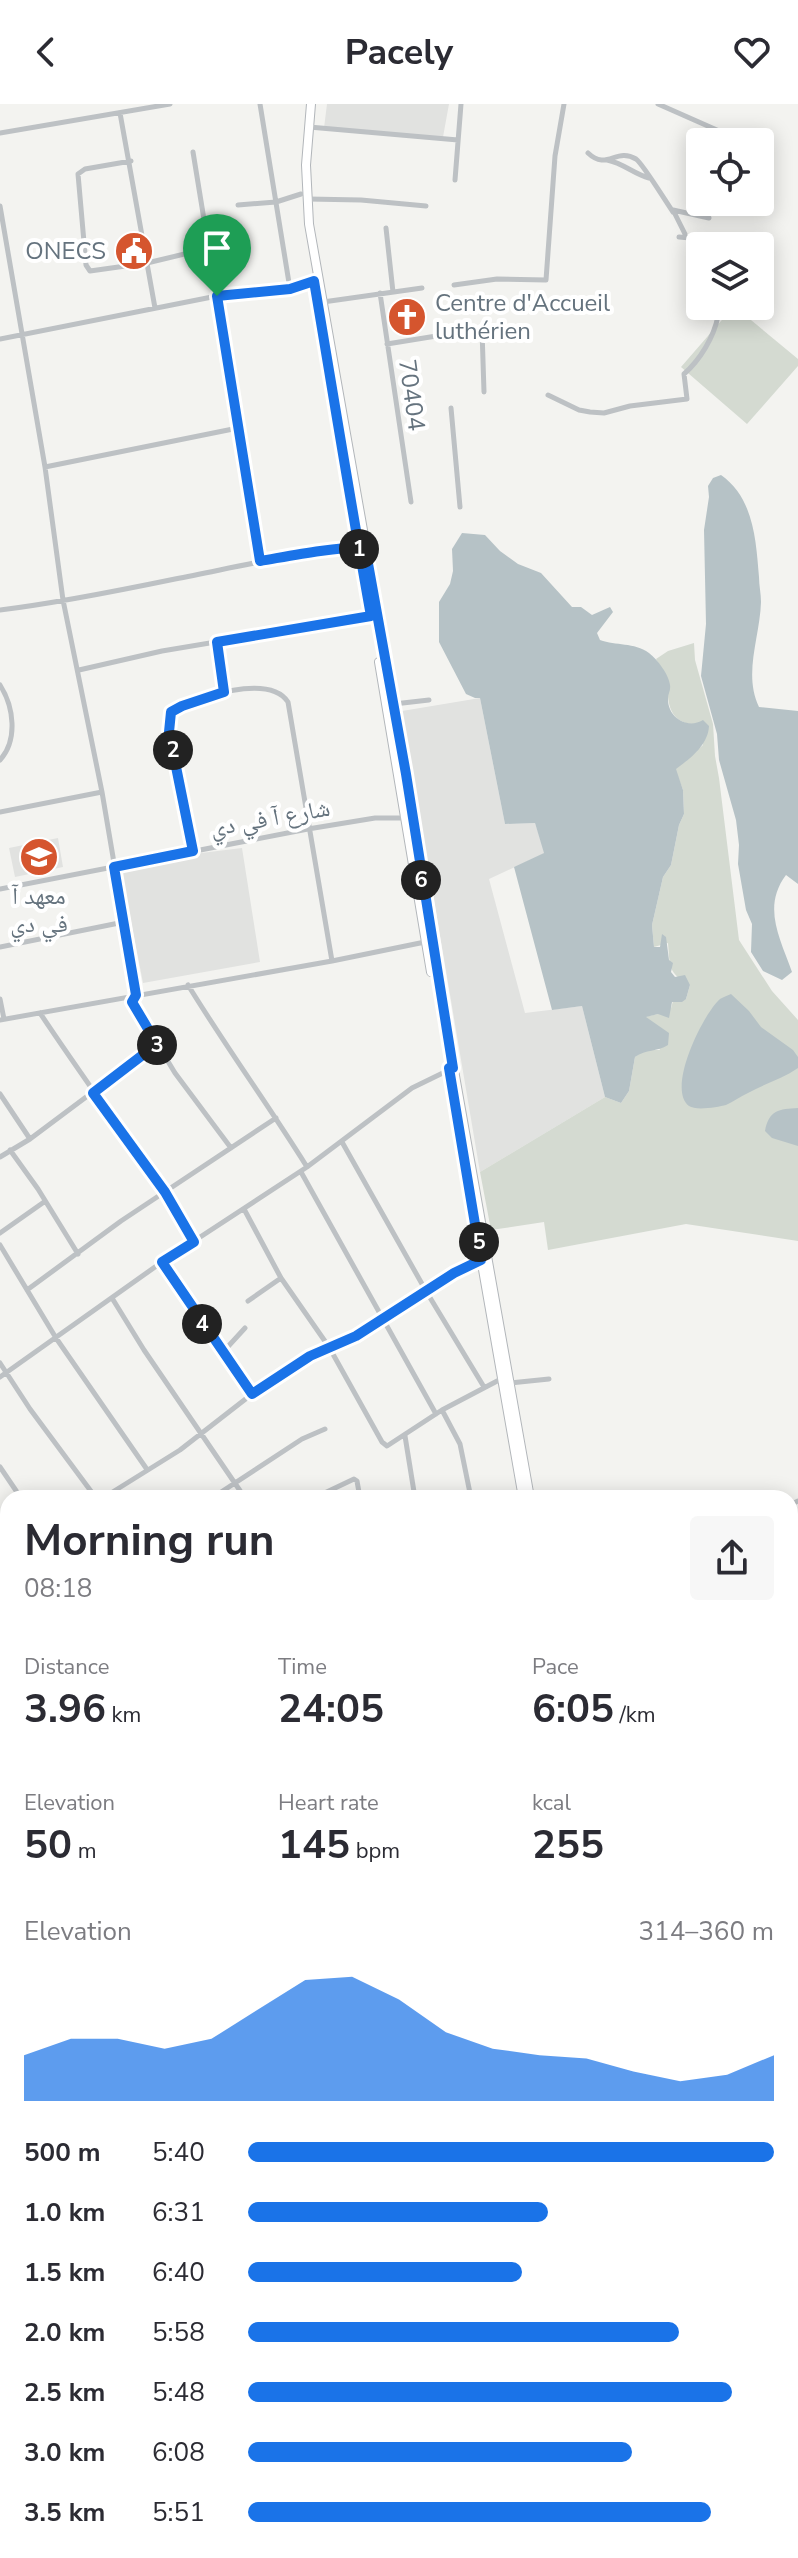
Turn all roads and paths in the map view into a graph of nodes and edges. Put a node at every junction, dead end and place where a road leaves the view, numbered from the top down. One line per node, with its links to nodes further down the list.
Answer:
1 (170, 104): 7 (street)
2 (260, 104): 19 (street)
3 (309, 104): 8 (main road); 18 (main road)
4 (461, 104): 11 (street)
5 (564, 104): 29 (street)
6 (658, 104): 9 (street)
7 (120, 113): 10 (street); 15 (street)
8 (308, 127): 11 (street); 18 (main road)
9 (712, 128)
10 (0, 133)
11 (458, 140): 17 (street)
12 (193, 152): 27 (street)
13 (588, 153): 14 (street)
14 (607, 160): 16 (street); 16 (street)
15 (131, 161): 27 (street); 27 (street)
16 (650, 179): 23 (street)
17 (455, 180)
18 (304, 196): 19 (street); 22 (street); 28 (main road)
19 (276, 202): 20 (street); 31 (street)
20 (238, 205)
21 (0, 206): 40 (street)
22 (426, 206)
23 (673, 212): 24 (street); 26 (street)
24 (709, 218)
25 (386, 228): 32 (street)
26 (686, 236)
27 (147, 263): 36 (street)
28 (316, 281): 31 (street); 35 (main road); 50 (main road)
29 (454, 285)
30 (422, 288): 32 (street)
31 (290, 289): 34 (street)
32 (393, 292): 33 (street)
33 (380, 293): 35 (street); 42 (street, 70404)
34 (217, 296): 36 (street); 46 (street)
35 (323, 302): 50 (main road)
36 (155, 308): 40 (street)
37 (717, 320): 44 (street)
38 (498, 326): 39 (street)
39 (482, 330): 42 (street); 43 (street)
40 (23, 335): 41 (street); 47 (street)
41 (0, 339)
42 (387, 344): 48 (street, 70404)
43 (484, 392)
44 (548, 395)
45 (451, 408): 49 (street)
46 (238, 428): 47 (street); 51 (street)
47 (45, 467): 52 (street)
48 (411, 502)
49 (460, 507)
50 (362, 547): 51 (street); 54 (main road); 60 (main road)
51 (260, 561): 52 (street)
52 (63, 600): 53 (street); 56 (street)
53 (0, 610)
54 (371, 616): 55 (street); 64 (main road)
55 (217, 642): 56 (street); 58 (street)
56 (79, 670): 62 (street)
57 (0, 685): 61 (street)
58 (224, 692): 65 (street); 66 (street)
59 (429, 700): 60 (street)
60 (393, 704): 64 (main road)
61 (0, 760)
62 (102, 792): 63 (street); 67 (street)
63 (0, 812)
64 (409, 817): 65 (street, شارع آ في دي); 70 (main road); 79 (main road)
65 (308, 829): 66 (street, شارع آ في دي); 72 (street)
66 (193, 851): 67 (street, شارع آ في دي)
67 (114, 867): 68 (street, شارع آ في دي); 69 (street)
68 (0, 889)
69 (124, 922): 71 (street); 74 (street)
70 (425, 942): 72 (street); 79 (main road)
71 (0, 947)
72 (332, 961): 73 (street)
73 (188, 985): 74 (street); 82 (street)
74 (136, 995): 76 (street); 78 (street)
75 (0, 999): 77 (street)
76 (40, 1013): 77 (street); 80 (street)
77 (2, 1019)
78 (157, 1044): 80 (street); 85 (street)
79 (451, 1068): 84 (street); 97 (main road); 114 (main road)
80 (93, 1093): 83 (street); 90 (street)
81 (0, 1094): 83 (street)
82 (276, 1118): 85 (street); 88 (street)
83 (30, 1139): 86 (street)
84 (342, 1142): 88 (street); 101 (street)
85 (231, 1148): 90 (street)
86 (10, 1150): 87 (street); 91 (street)
87 (0, 1157)
88 (307, 1167): 89 (street)
89 (301, 1172): 92 (street); 104 (street)
90 (165, 1192): 94 (street); 96 (street)
91 (44, 1202): 93 (street); 96 (street)
92 (244, 1209): 94 (street); 99 (street)
93 (0, 1233)
94 (194, 1242): 98 (street)
95 (0, 1245): 100 (street)
96 (78, 1254): 100 (street)
97 (481, 1260): 101 (street); 112 (main road)
98 (162, 1262): 102 (street); 108 (street)
99 (281, 1278): 103 (street); 107 (street)
100 (27, 1290): 106 (street)
101 (426, 1291): 104 (street); 115 (street)
102 (112, 1298): 106 (street); 120 (street)
103 (248, 1301)
104 (382, 1320): 107 (street); 118 (street)
105 (245, 1328): 108 (street)
106 (56, 1338): 110 (street); 123 (street)
107 (329, 1347): 116 (street); 121 (street)
108 (223, 1352): 116 (street)
109 (0, 1363): 110 (street)
110 (7, 1372): 111 (street); 126 (street)
111 (0, 1377)
112 (501, 1379): 115 (street); 134 (main road)
113 (549, 1379): 114 (street)
114 (510, 1383): 135 (main road)
115 (484, 1387): 117 (street)
116 (252, 1394): 120 (street)
117 (442, 1410): 118 (street); 133 (street)
118 (436, 1414): 121 (street)
119 (325, 1429): 124 (street)
120 (200, 1435): 123 (street); 124 (street)
121 (405, 1436): 132 (street)
122 (0, 1467): 125 (street)
123 (147, 1469): 127 (street)
124 (235, 1484): 128 (street); 129 (street)
125 (16, 1490)
126 (90, 1490)
127 (115, 1490)
128 (225, 1490)
129 (239, 1490)
130 (331, 1490): 131 (street)
131 (359, 1490)
132 (414, 1490)
133 (469, 1490)
134 (522, 1490)
135 (529, 1490)

